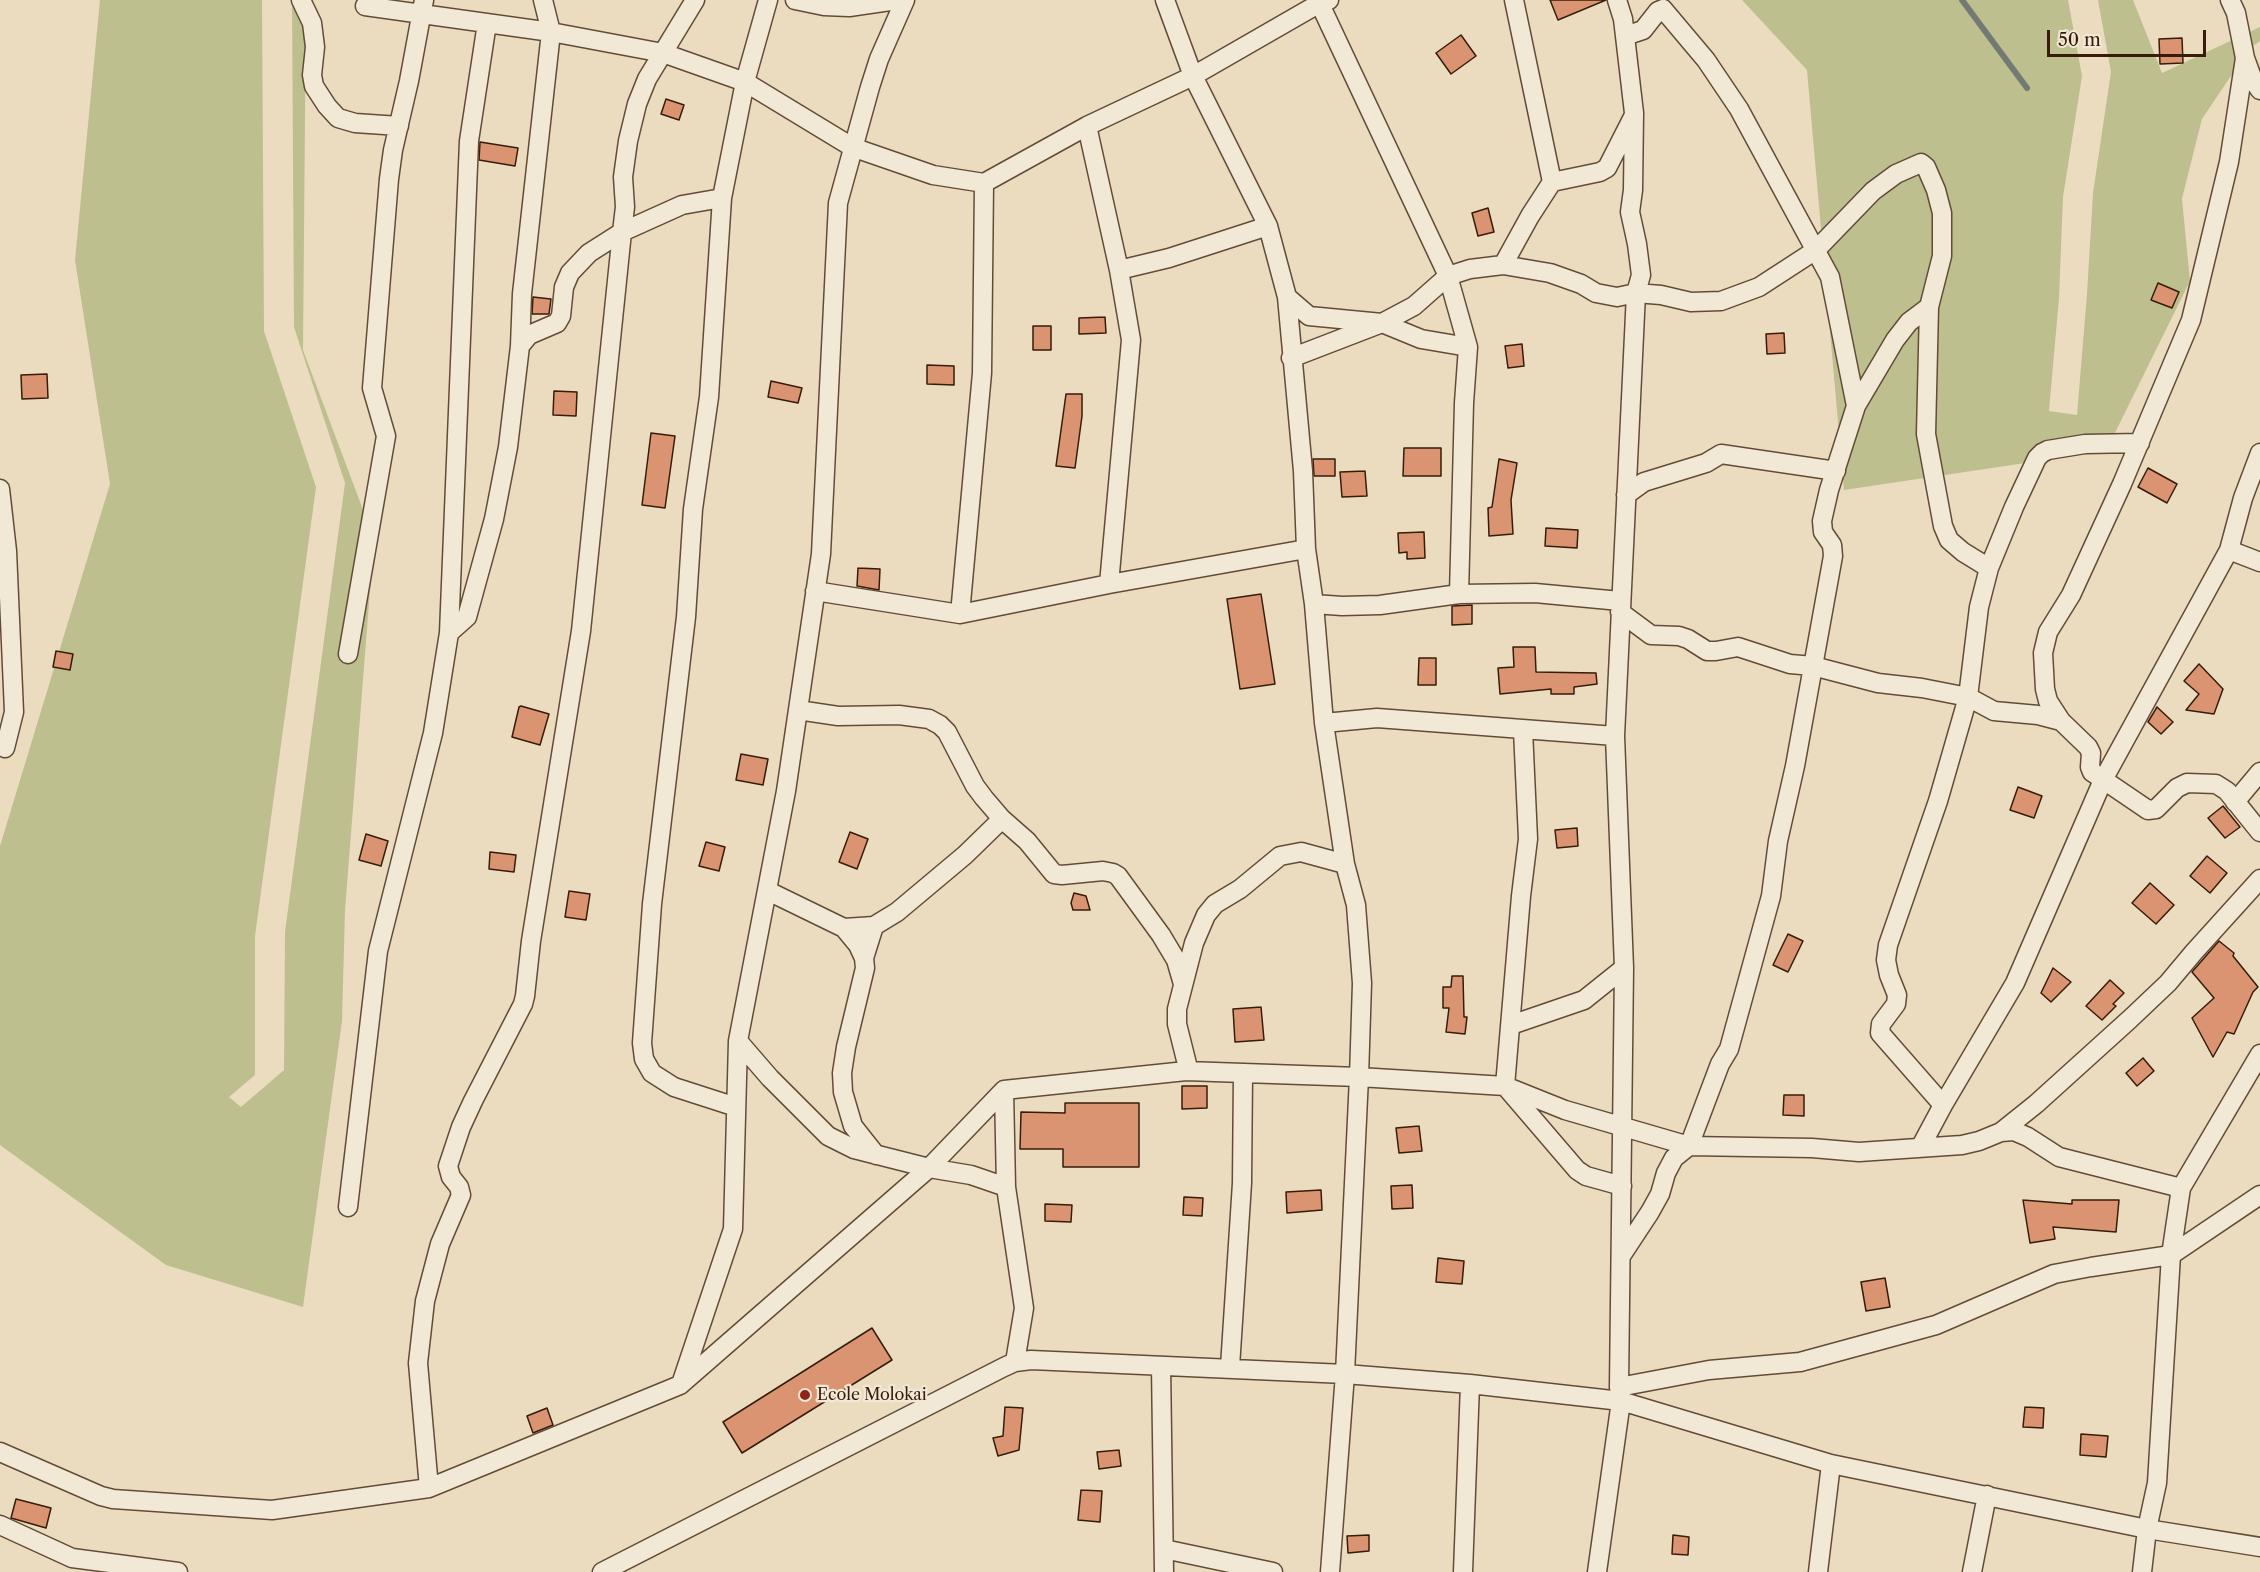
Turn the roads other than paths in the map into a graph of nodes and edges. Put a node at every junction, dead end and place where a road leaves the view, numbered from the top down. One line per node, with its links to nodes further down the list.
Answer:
1 (302, 0): 24 (street)
2 (543, 0): 16 (street)
3 (695, 0): 18 (street)
4 (768, 0): 21 (street)
5 (795, 0): 6 (street)
6 (897, 0)
7 (905, 0): 26 (street)
8 (1165, 0): 20 (street)
9 (1514, 0): 27 (street)
10 (1617, 0): 17 (street)
11 (2230, 0): 19 (street)
12 (1322, 1): 20 (street); 35 (street)
13 (365, 6): 14 (street)
14 (422, 7): 15 (street); 24 (street)
15 (487, 23): 16 (street); 59 (street)
16 (551, 32): 18 (street); 40 (street)
17 (1625, 36): 23 (street); 32 (street)
18 (663, 53): 21 (street); 31 (street)
19 (2245, 58): 22 (street); 44 (street)
20 (1192, 76): 25 (street); 30 (street)
21 (745, 82): 26 (street); 29 (street)
22 (2260, 90)
23 (1634, 113): 27 (street); 36 (street)
24 (399, 126): 61 (street)
25 (1087, 126): 28 (street); 34 (street)
26 (852, 147): 28 (street); 54 (street)
27 (1552, 182): 33 (street)
28 (984, 183): 58 (street)
29 (722, 198): 31 (street); 92 (street)
30 (1268, 226): 34 (street); 37 (street)
31 (622, 232): 40 (street); 115 (street)
32 (1816, 250): 36 (street); 38 (street); 43 (street)
33 (1503, 265): 35 (street); 36 (street)
34 (1119, 270): 53 (street)
35 (1448, 276): 39 (street); 41 (street)
36 (1636, 292): 48 (street)
37 (1287, 297): 39 (street); 42 (street)
38 (1929, 307): 43 (street); 52 (street)
39 (1382, 322): 41 (street); 42 (street)
40 (520, 346): 59 (street)
41 (1468, 347): 55 (street)
42 (1291, 357): 49 (street)
43 (1856, 406): 46 (street)
44 (2140, 443): 52 (street); 65 (street)
45 (2260, 453): 50 (street)
46 (1836, 471): 48 (street); 62 (street)
47 (0, 489): 60 (street)
48 (1626, 495): 57 (street)
49 (1306, 549): 53 (street); 56 (street)
50 (2229, 550): 51 (street); 71 (street)
51 (2260, 562)
52 (1989, 568): 63 (street)
53 (1109, 584): 58 (street)
54 (815, 591): 58 (street); 64 (street)
55 (1460, 594): 56 (street); 57 (street)
56 (1314, 604): 66 (street)
57 (1620, 606): 62 (street); 68 (street)
58 (960, 614)
59 (448, 633): 103 (street)
60 (5, 637): 69 (street)
61 (348, 654)
62 (1813, 666): 63 (street); 95 (street)
63 (1968, 697): 65 (street); 91 (street)
64 (798, 710): 73 (street); 77 (street)
65 (2061, 721): 71 (street)
66 (1324, 723): 67 (street); 75 (street)
67 (1523, 730): 68 (street); 83 (street)
68 (1615, 736): 81 (street)
69 (5, 748)
70 (2260, 772): 72 (street)
71 (2103, 780): 72 (street); 91 (street)
72 (2235, 802): 74 (street)
73 (1002, 819): 78 (street); 82 (street)
74 (2260, 832)
75 (1345, 864): 82 (street); 88 (street)
76 (2260, 879): 94 (street)
77 (768, 891): 79 (street); 84 (street)
78 (874, 926): 79 (street); 80 (street)
79 (844, 928): 80 (street)
80 (864, 958): 97 (street)
81 (1624, 969): 83 (street); 93 (street)
82 (1184, 984): 86 (street)
83 (1511, 1025): 89 (street)
84 (738, 1041): 92 (street); 97 (street)
85 (2260, 1054): 101 (street)
86 (1186, 1071): 87 (street); 90 (street)
87 (1243, 1074): 88 (street); 108 (street)
88 (1359, 1077): 89 (street); 109 (street)
89 (1505, 1086): 93 (street); 99 (street)
90 (1004, 1090): 98 (street); 100 (street)
91 (1943, 1105): 96 (street)
92 (736, 1107): 111 (street)
93 (1621, 1127): 95 (street); 99 (street)
94 (2001, 1132): 96 (street); 101 (street)
95 (1689, 1146): 96 (street); 105 (street)
96 (1920, 1148)
97 (876, 1155): 98 (street)
98 (929, 1168): 100 (street); 111 (street)
99 (1622, 1186): 105 (street)
100 (1006, 1187): 106 (street)
101 (2181, 1188): 104 (street)
102 (2260, 1195): 104 (street)
103 (348, 1208)
104 (2171, 1255): 112 (street); 118 (street)
105 (1621, 1256): 112 (street)
106 (1016, 1362): 107 (street); 122 (street)
107 (1161, 1366): 108 (street); 120 (street)
108 (1230, 1367): 109 (street)
109 (1345, 1374): 110 (street); 125 (street)
110 (1470, 1384): 112 (street); 126 (street)
111 (680, 1385): 115 (street)
112 (1620, 1394): 114 (street); 127 (street)
113 (0, 1452): 115 (street)
114 (1831, 1464): 116 (street); 128 (street)
115 (429, 1488)
116 (1987, 1495): 118 (street); 129 (street)
117 (0, 1525): 121 (street)
118 (2148, 1529): 119 (street); 130 (street)
119 (2260, 1547)
120 (1164, 1550): 123 (street); 124 (street)
121 (178, 1572)
122 (602, 1572)
123 (1164, 1572)
124 (1273, 1572)
125 (1330, 1572)
126 (1462, 1572)
127 (1597, 1572)
128 (1818, 1572)
129 (1972, 1572)
130 (2142, 1572)

